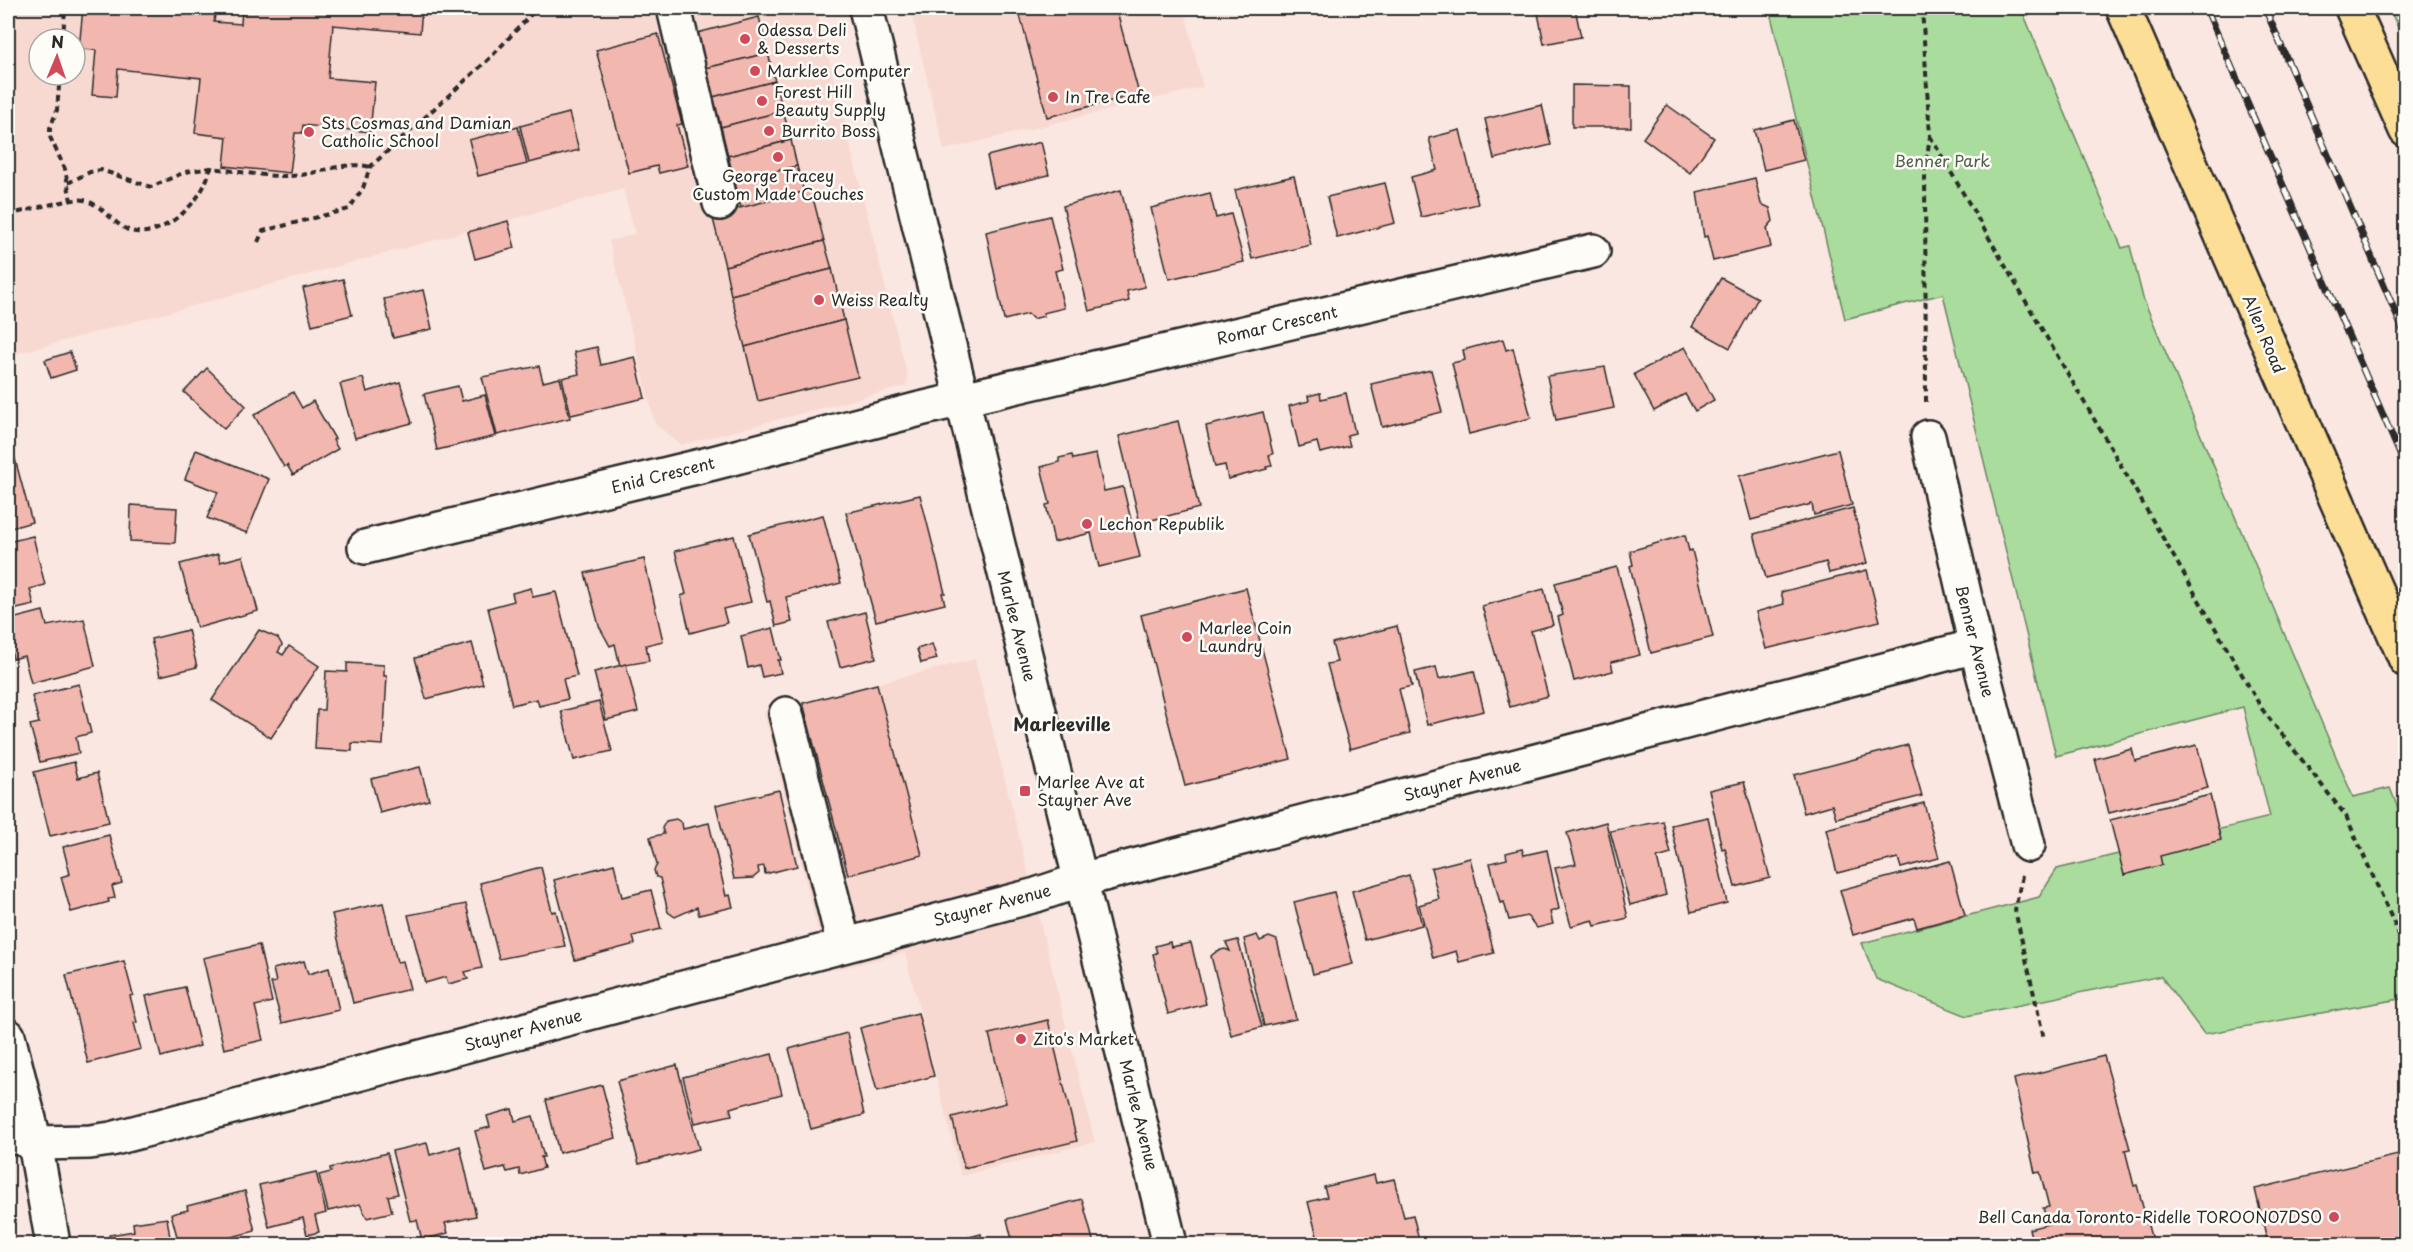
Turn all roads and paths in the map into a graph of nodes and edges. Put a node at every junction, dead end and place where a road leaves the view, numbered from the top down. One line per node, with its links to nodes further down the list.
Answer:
1 (65, 8): 8 (path)
2 (537, 8): 12 (path)
3 (674, 8): 16 (street)
4 (866, 8): 20 (street, Marlee Avenue)
5 (1922, 8): 11 (path)
6 (2123, 8): 24 (highway, Allen Road)
7 (2352, 8): 10 (highway)
8 (64, 27)
9 (59, 87): 14 (path)
10 (2406, 130)
11 (1929, 136): 21 (path); 29 (path)
12 (370, 167): 13 (path); 18 (path)
13 (211, 168): 14 (path); 15 (path)
14 (68, 183): 15 (path)
15 (71, 201): 17 (path)
16 (720, 203)
17 (8, 216)
18 (258, 242)
19 (1593, 250): 20 (street, Romar Crescent)
20 (960, 399): 22 (street, Enid Crescent); 27 (street, Marlee Avenue)
21 (1928, 437): 23 (street, Benner Avenue)
22 (365, 548)
23 (1976, 646): 26 (street, Benner Avenue); 27 (street, Stayner Avenue)
24 (2406, 660)
25 (786, 714): 28 (street)
26 (2028, 845): 31 (path)
27 (1081, 880): 28 (street, Stayner Avenue); 34 (street, Marlee Avenue)
28 (844, 945): 32 (street, Stayner Avenue)
29 (2406, 950)
30 (8, 1036): 32 (street)
31 (2044, 1039)
32 (21, 1139): 33 (street)
33 (53, 1245)
34 (1170, 1245)

